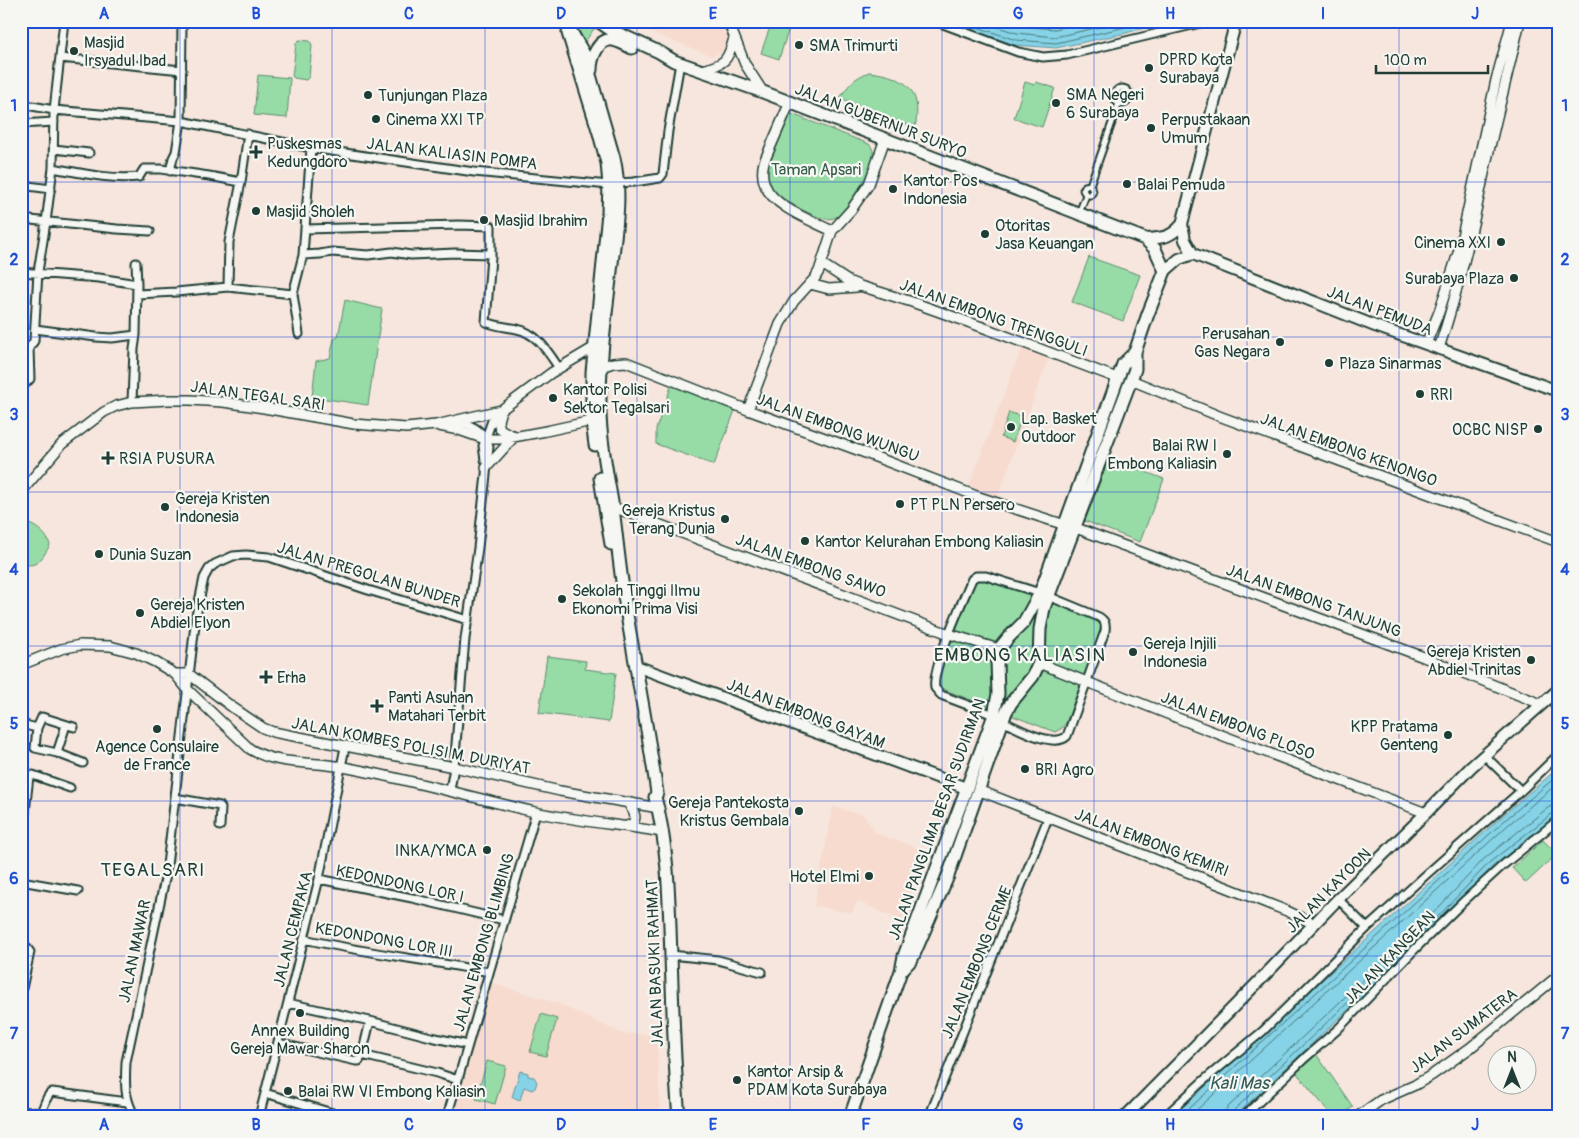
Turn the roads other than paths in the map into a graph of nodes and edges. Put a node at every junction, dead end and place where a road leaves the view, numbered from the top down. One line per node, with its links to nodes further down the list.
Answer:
1 (64, 21): 14 (street)
2 (72, 21): 3 (street)
3 (102, 21)
4 (182, 21): 16 (street)
5 (728, 21): 13 (street)
6 (935, 21): 7 (street)
7 (1209, 21)
8 (1236, 21): 43 (main road)
9 (1512, 21): 19 (street)
10 (1520, 21): 19 (street)
11 (566, 23): 18 (main road); 37 (main road)
12 (603, 24): 15 (main road, JALAN GUBERNUR SURYO)
13 (734, 38): 17 (street); 20 (street)
14 (60, 58): 16 (street); 24 (street)
15 (677, 62): 17 (main road, JALAN GUBERNUR SURYO); 18 (main road); 37 (street, JALAN KALIASIN POMPA)
16 (182, 70): 25 (street)
17 (702, 70): 20 (main road, JALAN GUBERNUR SURYO)
18 (591, 79): 37 (main road)
19 (1500, 83): 35 (street)
20 (763, 92): 21 (main road, JALAN GUBERNUR SURYO)
21 (790, 102): 29 (main road, JALAN GUBERNUR SURYO); 46 (street)
22 (21, 104): 24 (street, JALAN KALIASIN POMPA)
23 (1119, 104): 40 (street)
24 (54, 110): 25 (street, JALAN KALIASIN POMPA); 26 (street)
25 (181, 121): 28 (street, JALAN KALIASIN POMPA); 34 (street)
26 (54, 122): 27 (street); 31 (street)
27 (21, 124)
28 (248, 134): 30 (street, JALAN KALIASIN POMPA); 36 (street)
29 (885, 139): 40 (main road, JALAN GUBERNUR SURYO); 46 (street)
30 (311, 148): 37 (street, JALAN KALIASIN POMPA); 44 (street)
31 (54, 150): 32 (street); 33 (street)
32 (89, 153)
33 (53, 168): 34 (street); 39 (street)
34 (170, 172): 36 (street)
35 (1479, 178): 65 (street); 68 (street)
36 (242, 182): 59 (street)
37 (613, 184): 67 (main road); 70 (main road)
38 (21, 185): 39 (street)
39 (51, 189): 42 (street)
40 (1079, 214): 47 (main road, JALAN GUBERNUR SURYO)
41 (21, 219): 42 (street)
42 (46, 222): 45 (street); 55 (street)
43 (1182, 224): 47 (main road, JALAN GUBERNUR SURYO); 49 (main road)
44 (305, 229): 48 (street); 50 (street)
45 (150, 231)
46 (832, 231): 52 (street)
47 (1145, 239): 53 (main road)
48 (490, 254): 50 (street); 71 (street)
49 (1193, 254): 53 (main road); 65 (main road, JALAN PEMUDA)
50 (303, 255): 61 (street)
51 (136, 263): 56 (street)
52 (822, 264): 57 (street); 58 (street, JALAN EMBONG TRENGGULI)
53 (1165, 271): 69 (main road, JALAN PANGLIMA BESAR SUDIRMAN)
54 (21, 272): 55 (street)
55 (38, 272): 56 (street); 62 (street)
56 (137, 284): 60 (street)
57 (810, 284): 58 (street, JALAN EMBONG TRENGGULI); 77 (street)
58 (860, 286): 72 (street, JALAN EMBONG TRENGGULI)
59 (228, 288): 60 (street); 61 (street)
60 (140, 294): 64 (street)
61 (293, 294): 63 (street)
62 (35, 329): 64 (street); 66 (street)
63 (299, 334)
64 (136, 335): 76 (street)
65 (1426, 344): 68 (main road, JALAN PEMUDA)
66 (25, 348): 74 (street)
67 (593, 348): 71 (street); 79 (main road)
68 (1439, 348): 75 (main road, JALAN PEMUDA)
69 (1135, 352): 72 (main road, JALAN PANGLIMA BESAR SUDIRMAN); 73 (main road, JALAN PANGLIMA BESAR SUDIRMAN)
70 (601, 367): 77 (street, JALAN EMBONG WUNGU); 85 (main road)
71 (559, 368): 78 (street)
72 (1117, 378): 86 (main road, JALAN PANGLIMA BESAR SUDIRMAN)
73 (1131, 380): 86 (main road, JALAN PANGLIMA BESAR SUDIRMAN); 87 (street, JALAN EMBONG KENONGO)
74 (21, 388)
75 (1558, 391)
76 (132, 402): 80 (street, JALAN TEGAL SARI); 84 (street, JALAN TEGAL SARI)
77 (748, 410): 86 (street, JALAN EMBONG WUNGU)
78 (498, 411): 80 (street); 81 (street); 82 (street)
79 (592, 421): 81 (street); 121 (main road)
80 (436, 425): 82 (street); 82 (street)
81 (516, 437): 82 (street); 83 (street)
82 (484, 442): 83 (street)
83 (486, 468): 89 (street)
84 (21, 492)
85 (613, 507): 90 (street, JALAN EMBONG SAWO); 94 (main road)
86 (1071, 526): 88 (main road, JALAN PANGLIMA BESAR SUDIRMAN); 100 (street, JALAN EMBONG TANJUNG)
87 (1558, 542)
88 (1044, 595): 90 (street); 91 (main road, JALAN PANGLIMA BESAR SUDIRMAN); 92 (main road, JALAN PANGLIMA BESAR SUDIRMAN); 97 (street)
89 (468, 620): 96 (street, JALAN PREGOLAN BUNDER); 112 (street)
90 (949, 634): 91 (street, JALAN EMBONG SAWO); 101 (street)
91 (999, 649): 101 (main road, JALAN PANGLIMA BESAR SUDIRMAN)
92 (1039, 663): 97 (street, JALAN EMBONG PLOSO); 101 (main road, JALAN PANGLIMA BESAR SUDIRMAN)
93 (21, 665): 95 (street)
94 (636, 666): 114 (main road, JALAN EMBONG GAYAM); 121 (main road)
95 (175, 674): 96 (street); 98 (street)
96 (190, 674): 98 (street, JALAN PREGOLAN BUNDER); 106 (street, JALAN KOMBES POLISI M. DURIYAT)
97 (1086, 682): 101 (street); 123 (street, JALAN EMBONG PLOSO)
98 (188, 690): 111 (street); 119 (street, JALAN MAWAR)
99 (1558, 690): 100 (main road, JALAN KAYOON)
100 (1541, 704): 108 (main road, JALAN KAYOON)
101 (998, 718): 114 (main road, JALAN PANGLIMA BESAR SUDIRMAN); 116 (main road, JALAN PANGLIMA BESAR SUDIRMAN)
102 (21, 724): 105 (street)
103 (66, 725): 104 (street); 105 (street); 107 (street)
104 (74, 727)
105 (37, 728): 107 (street)
106 (346, 747): 111 (street, JALAN CEMPAKA); 112 (street, JALAN KOMBES POLISI M. DURIYAT)
107 (58, 753): 110 (street)
108 (1484, 755): 117 (street); 123 (main road, JALAN KAYOON)
109 (1558, 755): 117 (street)
110 (82, 763)
111 (341, 766): 115 (street); 130 (street, JALAN CEMPAKA)
112 (454, 767): 115 (street); 120 (street, JALAN KOMBES POLISI M. DURIYAT)
113 (70, 788): 118 (street)
114 (966, 788): 140 (main road, JALAN PANGLIMA BESAR SUDIRMAN)
115 (450, 790): 122 (street)
116 (978, 790): 124 (street, JALAN EMBONG KEMIRI); 140 (main road, JALAN PANGLIMA BESAR SUDIRMAN)
117 (1520, 791): 136 (street)
118 (24, 793): 129 (street)
119 (175, 798): 126 (street); 152 (street, JALAN MAWAR)
120 (628, 803): 121 (street, JALAN KOMBES POLISI M. DURIYAT); 127 (street)
121 (657, 803): 128 (main road, JALAN BASUKI RAHMAT)
122 (536, 812): 127 (street); 134 (street, JALAN EMBONG BLIMBING)
123 (1426, 813): 133 (main road, JALAN KAYOON)
124 (1048, 818): 135 (street, JALAN EMBONG KEMIRI); 160 (street, JALAN EMBONG CERME)
125 (1558, 820): 163 (street, JALAN KANGEAN)
126 (220, 826)
127 (627, 826): 128 (street)
128 (662, 832): 139 (main road, JALAN BASUKI RAHMAT)
129 (21, 849)
130 (319, 880): 134 (street, KEDONDONG LOR I); 137 (street, JALAN CEMPAKA)
131 (21, 881): 132 (street)
132 (78, 891)
133 (1338, 899): 135 (main road, JALAN KAYOON); 136 (street)
134 (504, 920): 141 (street, JALAN EMBONG BLIMBING)
135 (1314, 924): 161 (main road, JALAN KAYOON)
136 (1367, 928): 162 (street)
137 (304, 939): 141 (street, KEDONDONG LOR III); 145 (street, JALAN CEMPAKA)
138 (21, 947): 144 (street)
139 (671, 955): 142 (street); 159 (main road, JALAN BASUKI RAHMAT)
140 (901, 970): 154 (main road, JALAN PANGLIMA BESAR SUDIRMAN)
141 (489, 972): 148 (street, JALAN EMBONG BLIMBING)
142 (762, 972)
143 (1556, 980): 164 (street, JALAN SUMATERA)
144 (21, 993)
145 (288, 1003): 146 (street); 147 (street, JALAN CEMPAKA)
146 (370, 1021): 148 (street); 149 (street)
147 (278, 1043): 149 (street); 151 (street, JALAN CEMPAKA)
148 (468, 1045): 150 (street, JALAN EMBONG BLIMBING)
149 (362, 1055): 150 (street)
150 (458, 1080): 158 (street, JALAN EMBONG BLIMBING)
151 (265, 1093): 156 (street, JALAN CEMPAKA); 157 (street)
152 (128, 1102): 153 (street); 155 (street, JALAN MAWAR)
153 (21, 1111)
154 (849, 1116)
155 (135, 1117)
156 (259, 1117)
157 (346, 1117)
158 (447, 1117)
159 (679, 1117)
160 (929, 1117)
161 (1125, 1117)
162 (1164, 1117)
163 (1243, 1117)
164 (1357, 1117)

